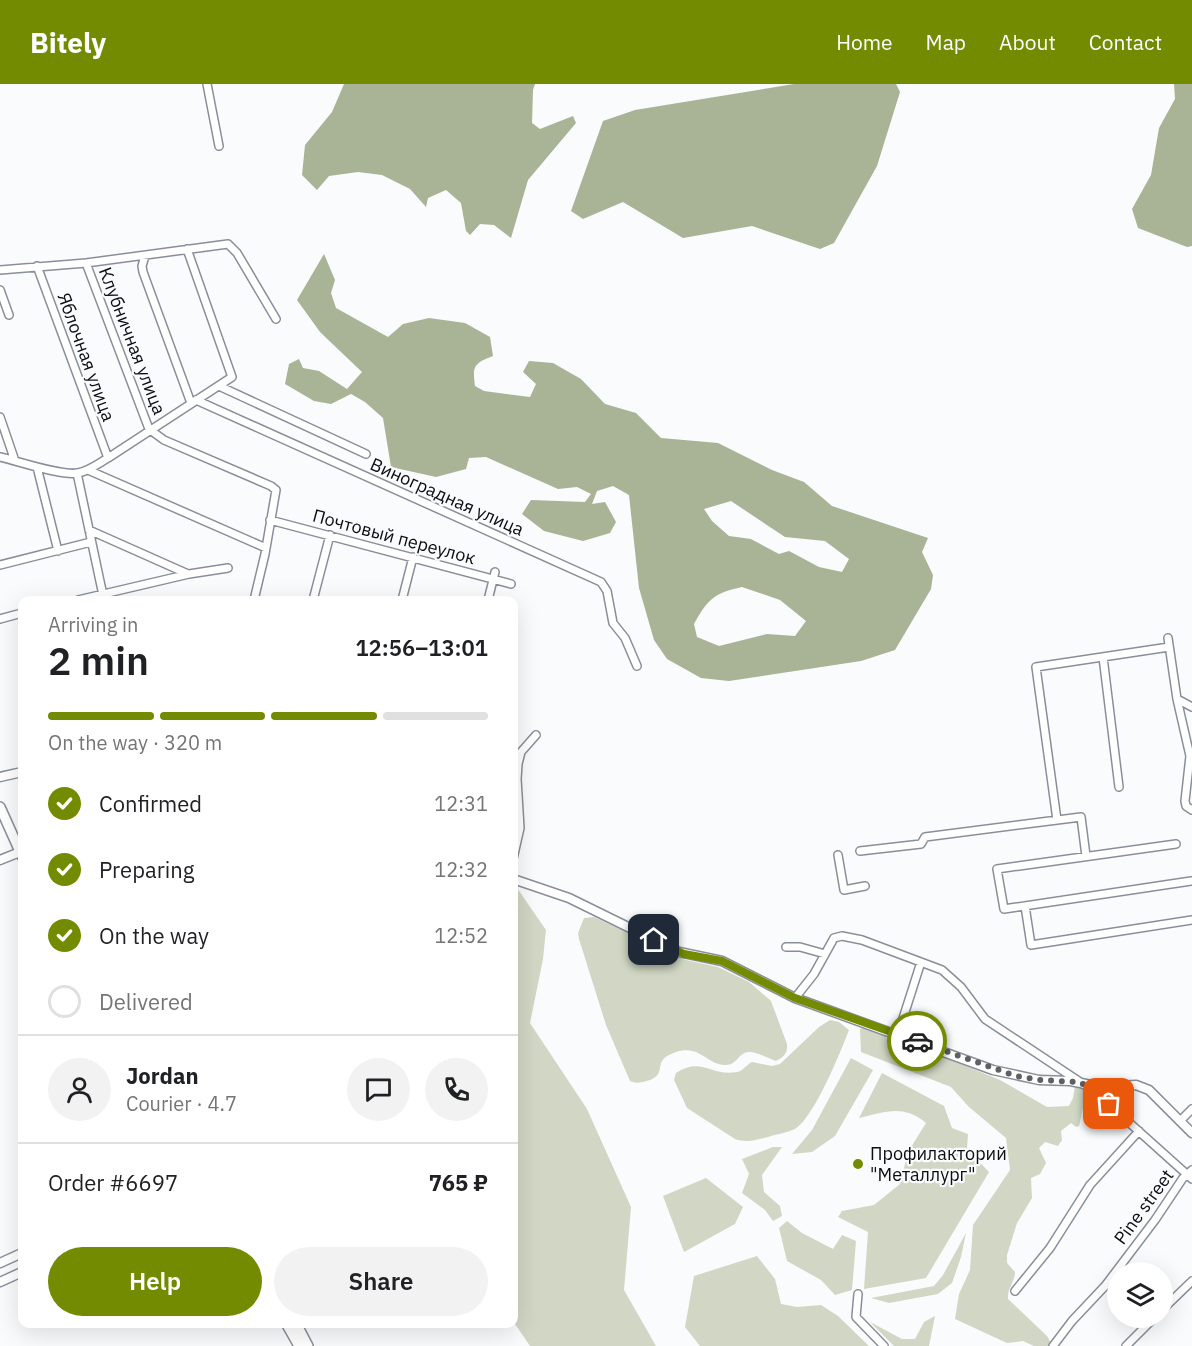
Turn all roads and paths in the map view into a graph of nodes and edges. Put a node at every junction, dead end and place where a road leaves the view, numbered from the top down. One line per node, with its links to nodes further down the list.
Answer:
1 (207, 84): 2 (street)
2 (219, 146)
3 (186, 249): 4 (street); 10 (street); 11 (street)
4 (145, 256): 5 (street); 12 (street)
5 (86, 263): 6 (street); 14 (street, Клубничная улица)
6 (36, 266): 7 (street); 17 (street, Яблочная улица)
7 (0, 270)
8 (0, 290): 9 (street)
9 (9, 315)
10 (276, 319)
11 (219, 386): 12 (street); 15 (street)
12 (193, 402): 14 (street); 43 (street, Виноградная улица)
13 (0, 417): 18 (street)
14 (149, 429): 17 (street); 22 (street)
15 (366, 454)
16 (0, 457): 18 (street)
17 (108, 458): 20 (street)
18 (15, 461): 19 (street)
19 (37, 467): 21 (street); 27 (street)
20 (88, 470): 21 (street); 26 (street)
21 (77, 473): 23 (street)
22 (270, 520): 24 (street, Почтовый переулок); 26 (street)
23 (89, 530): 25 (street); 31 (street)
24 (330, 535): 28 (street, Почтовый переулок); 37 (street)
25 (91, 542): 27 (street); 34 (street)
26 (266, 548): 36 (street)
27 (58, 551): 29 (street)
28 (413, 557): 32 (street, Почтовый переулок); 38 (street)
29 (0, 565)
30 (228, 568): 31 (street)
31 (189, 574): 35 (street)
32 (494, 575): 33 (street, Почтовый переулок); 39 (street)
33 (511, 584)
34 (103, 596)
35 (107, 596)
36 (255, 596)
37 (314, 596)
38 (403, 596)
39 (489, 596)
40 (18, 615): 41 (street)
41 (0, 619)
42 (1103, 657): 44 (street); 51 (street); 55 (street)
43 (637, 666)
44 (1177, 699): 45 (street); 47 (street)
45 (1192, 707)
46 (536, 735): 48 (street)
47 (1191, 758): 54 (street)
48 (518, 764)
49 (18, 773): 50 (street)
50 (0, 777)
51 (1119, 787)
52 (518, 795): 56 (street)
53 (0, 807): 58 (main road)
54 (1192, 810)
55 (1057, 820): 59 (street); 62 (street)
56 (518, 837)
57 (1176, 844): 62 (street)
58 (18, 847)
59 (860, 851)
60 (18, 855): 63 (street)
61 (838, 855): 66 (street)
62 (1086, 856): 67 (street)
63 (0, 861)
64 (518, 881): 72 (street)
65 (1191, 881): 67 (street)
66 (866, 886)
67 (1025, 906): 68 (street)
68 (1192, 920)
69 (786, 947): 70 (street)
70 (825, 954): 71 (street); 72 (street)
71 (921, 962): 73 (street); 74 (street)
72 (795, 998): 73 (street)
73 (898, 1034): 74 (street)
74 (1079, 1082): 76 (street); 77 (street)
75 (1192, 1109): 76 (street)
76 (1180, 1121): 78 (street)
77 (1139, 1131): 79 (street); 85 (street)
78 (1192, 1133)
79 (1190, 1175): 94 (street, Pine street)
80 (18, 1255): 81 (street)
81 (0, 1263)
82 (18, 1274): 84 (street)
83 (1192, 1281): 87 (street)
84 (0, 1282)
85 (1015, 1291)
86 (858, 1294): 93 (street)
87 (1173, 1299)
88 (289, 1328): 91 (main road)
89 (299, 1328): 92 (main road)
90 (1144, 1328): 95 (street)
91 (299, 1346)
92 (308, 1346)
93 (884, 1346)
94 (1053, 1346)
95 (1126, 1346)

